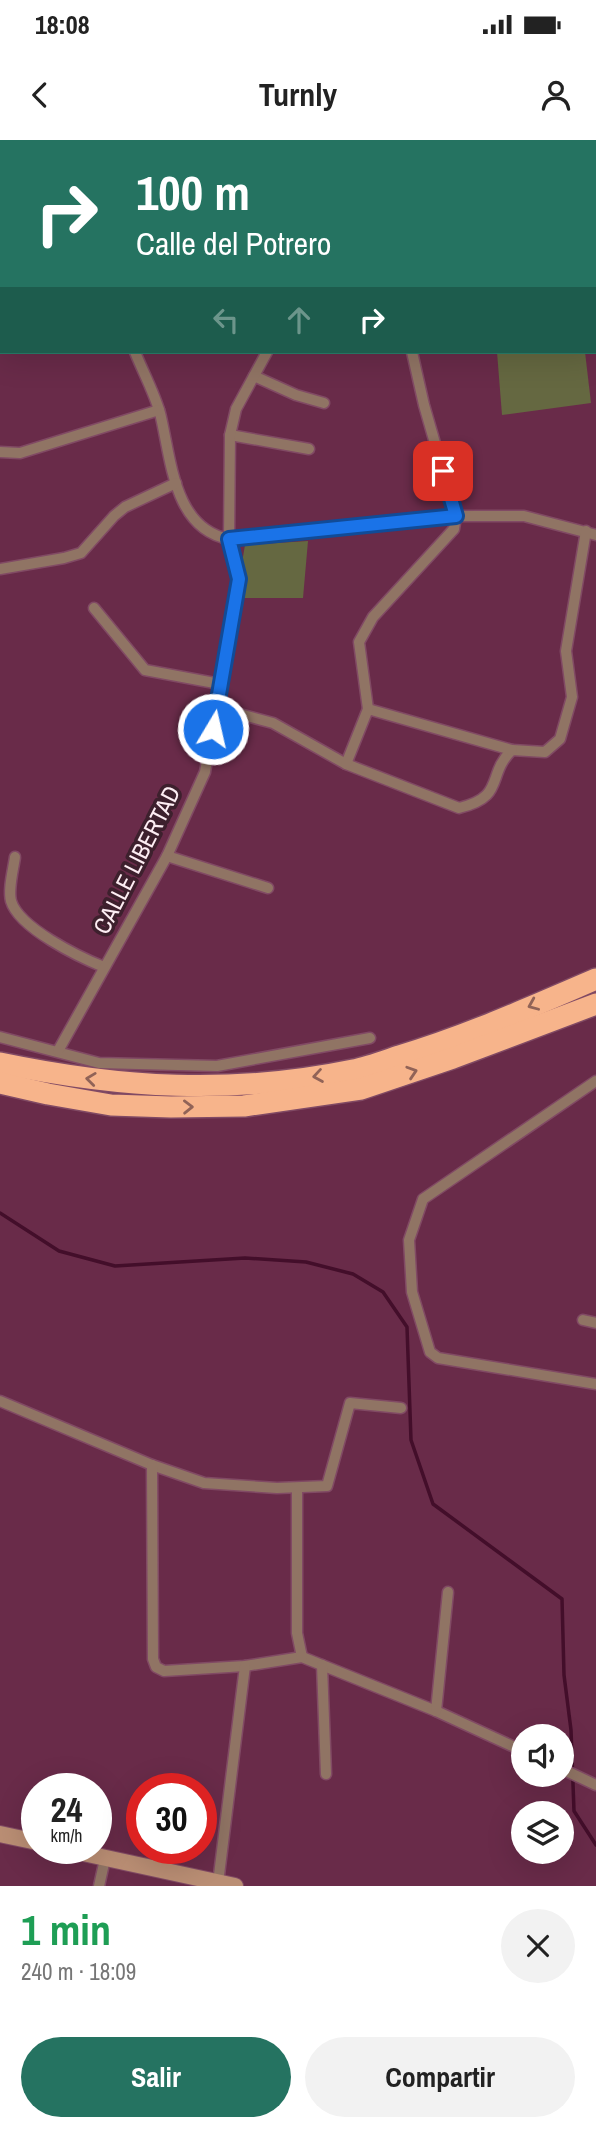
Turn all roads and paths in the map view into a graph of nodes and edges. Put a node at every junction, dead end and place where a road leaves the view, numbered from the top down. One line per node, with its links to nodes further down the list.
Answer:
1 (136, 354): 6 (street)
2 (266, 354): 4 (street, CALLE LIBERTAD)
3 (412, 354): 11 (street)
4 (254, 376): 5 (street); 7 (street, CALLE LIBERTAD)
5 (324, 403)
6 (159, 410): 9 (street); 10 (street)
7 (230, 435): 8 (street); 13 (street, CALLE LIBERTAD)
8 (309, 449)
9 (0, 452)
10 (176, 483): 13 (street); 14 (street)
11 (456, 516): 12 (street); 13 (street); 18 (street)
12 (591, 533): 19 (street)
13 (229, 539): 16 (street, CALLE LIBERTAD)
14 (0, 569)
15 (94, 608): 16 (street)
16 (220, 684): 17 (street, CALLE LIBERTAD)
17 (217, 708): 20 (street); 21 (street, CALLE LIBERTAD)
18 (368, 709): 19 (street); 20 (street)
19 (512, 750): 20 (street)
20 (346, 764)
21 (167, 856): 23 (street); 24 (street, CALLE LIBERTAD)
22 (15, 858): 24 (street)
23 (268, 888)
24 (104, 967): 29 (street, CALLE LIBERTAD)
25 (596, 979): 30 (highway, one-way to 30)
26 (596, 1004): 32 (highway, one-way to 26)
27 (0, 1037): 29 (street)
28 (370, 1038): 29 (street)
29 (58, 1051)
30 (0, 1063)
31 (596, 1082): 35 (street)
32 (0, 1083)
33 (583, 1320): 34 (street)
34 (596, 1323)
35 (596, 1384)
36 (0, 1401): 38 (street)
37 (401, 1408): 39 (street)
38 (152, 1465): 39 (street); 43 (street)
39 (297, 1488): 41 (street)
40 (448, 1592): 44 (street)
41 (302, 1657): 42 (street); 43 (street)
42 (322, 1665): 44 (street); 46 (street)
43 (245, 1666): 53 (street)
44 (436, 1711): 45 (street)
45 (511, 1745)
46 (326, 1774)
47 (574, 1775): 48 (street)
48 (596, 1785)
49 (0, 1834): 50 (street)
50 (21, 1839)
51 (112, 1860): 53 (street)
52 (104, 1864): 54 (street)
53 (218, 1883): 55 (street)
54 (99, 1886)
55 (235, 1886)

